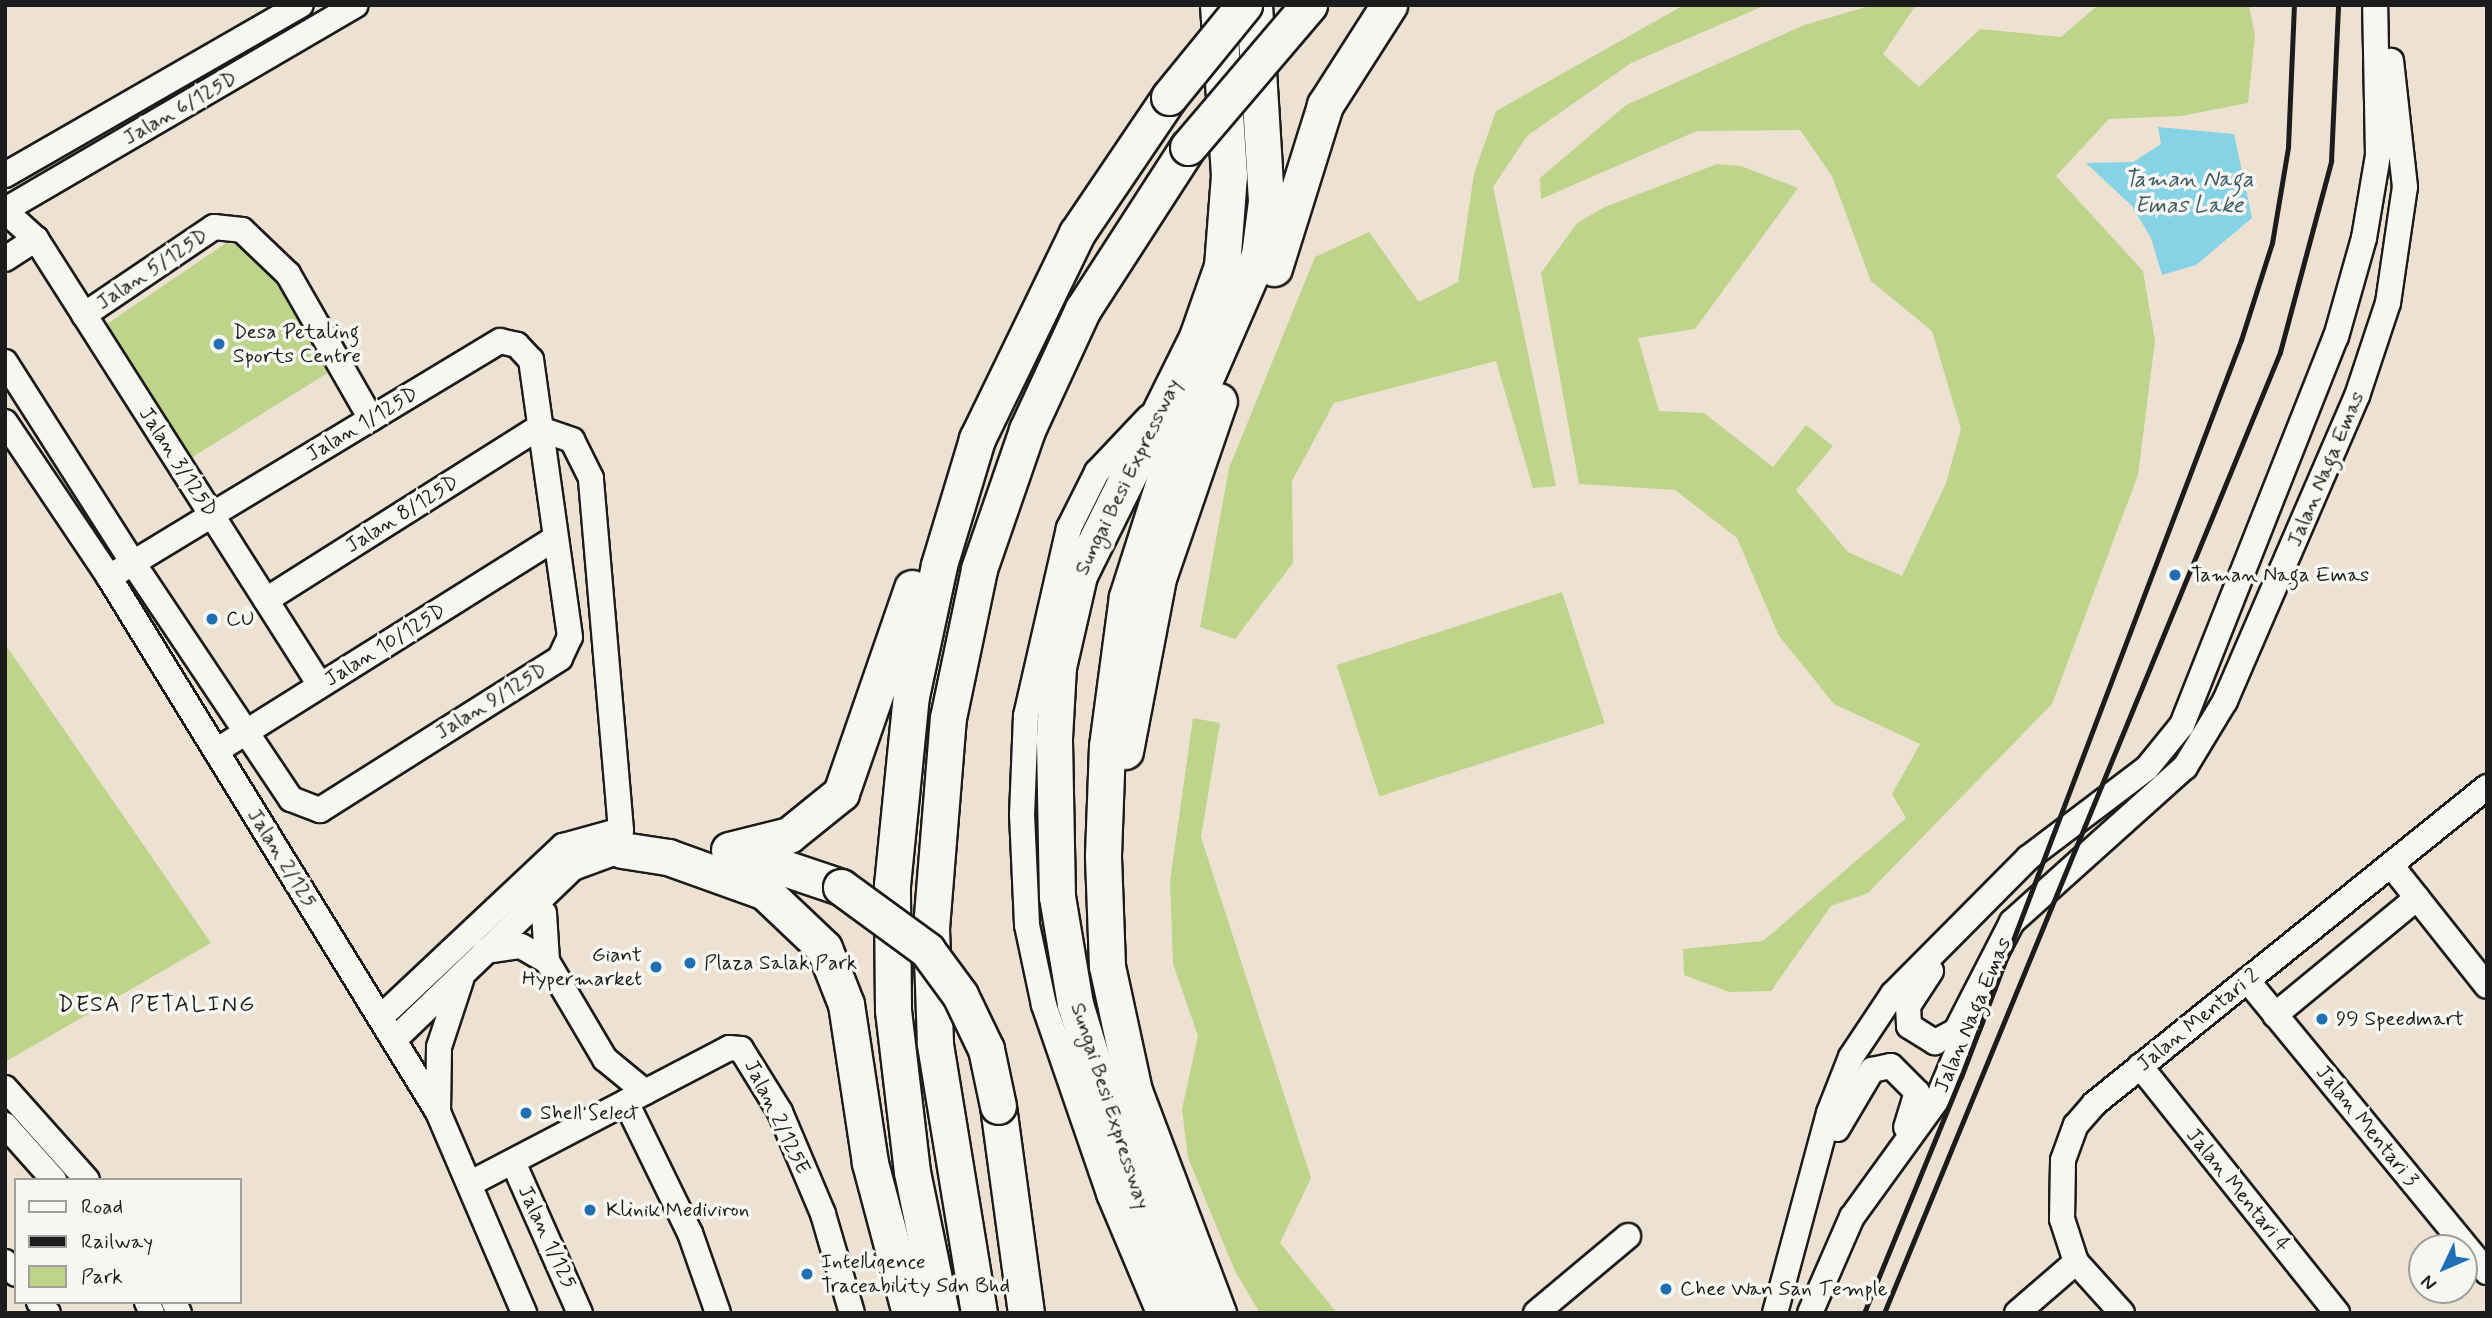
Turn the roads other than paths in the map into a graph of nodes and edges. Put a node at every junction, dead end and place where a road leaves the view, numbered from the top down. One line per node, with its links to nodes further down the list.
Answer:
1 (301, 5): 9 (street, Jalan 6/125D)
2 (356, 5): 10 (street, Jalan 6/125D)
3 (1218, 5): 15 (highway, Sungai Besi Expressway)
4 (1244, 5): 19 (highway, bridge)
5 (1254, 5): 24 (highway, Sungai Besi Expressway)
6 (1310, 5): 70 (highway, bridge)
7 (1389, 5): 33 (highway)
8 (2378, 5): 38 (street, Jalan Naga Emas); 40 (street, Jalan Naga Emas)
9 (5, 175)
10 (5, 211): 11 (street, Jalan 3/125D)
11 (36, 239): 12 (street); 13 (street, Jalan 3/125D)
12 (5, 259)
13 (84, 315): 16 (street, Jalan 5/125D); 20 (street, Jalan 3/125D)
14 (5, 362): 22 (street)
15 (1166, 398): 26 (highway, Sungai Besi Expressway); 72 (street)
16 (371, 418): 18 (street, Jalan 1/125D); 20 (street, Jalan 1/125D)
17 (5, 422): 23 (street, Jalan 2/125)
18 (538, 428): 21 (street, Jalan 9/125D); 25 (street, Jalan 8/125D); 34 (street)
19 (956, 506): 35 (highway); 69 (highway)
20 (212, 515): 22 (street, Jalan 1/125D); 25 (street, Jalan 3/125D)
21 (554, 539): 27 (street, Jalan 10/125D); 29 (street, Jalan 9/125D)
22 (133, 563): 23 (street, Jalan 1/125D); 29 (street)
23 (109, 578): 31 (street, Jalan 2/125)
24 (1126, 597): 26 (highway); 30 (highway, Sungai Besi Expressway)
25 (266, 600): 27 (street, Jalan 3/125D)
26 (1071, 600): 28 (highway, Sungai Besi Expressway)
27 (320, 685): 29 (street, Jalan 10/125D)
28 (1054, 727): 30 (highway); 73 (highway, Sungai Besi Expressway)
29 (245, 732): 31 (street, Jalan 10/125D)
30 (1107, 746): 33 (highway, Sungai Besi Expressway)
31 (216, 751): 47 (street, Jalan 2/125)
32 (2487, 787): 36 (street, Jalan Mentari 2)
33 (1105, 817): 74 (highway, Sungai Besi Expressway)
34 (621, 840): 35 (highway); 41 (street); 47 (street); 68 (highway)
35 (729, 850): 71 (highway, bridge)
36 (2391, 865): 37 (street); 44 (street, Jalan Mentari 2)
37 (2417, 898): 45 (street); 46 (street)
38 (1975, 911): 40 (street, Jalan Naga Emas); 59 (street, Jalan Naga Emas)
39 (544, 913): 42 (street)
40 (2012, 922): 56 (street, Jalan Naga Emas)
41 (485, 951): 42 (street); 43 (street)
42 (547, 961): 49 (street)
43 (463, 973): 48 (street); 53 (street)
44 (2247, 980): 46 (street, Jalan Mentari 3); 50 (street, Jalan Mentari 2)
45 (2487, 986)
46 (2275, 1015): 63 (street, Jalan Mentari 3)
47 (381, 1017): 48 (street, Jalan 2/125)
48 (394, 1040): 53 (street, Jalan 2/125)
49 (605, 1059): 52 (street); 52 (street)
50 (2140, 1066): 62 (street, Jalan Mentari 2); 80 (street, Jalan Mentari 4)
51 (5, 1088): 58 (street)
52 (626, 1102): 55 (street, Jalan 2/125E); 66 (street); 67 (street, Jalan 2/125E)
53 (438, 1112): 60 (street, Jalan 2/125)
54 (5, 1125): 57 (street)
55 (513, 1162): 60 (street, Jalan 2/125E); 65 (street, Jalan 1/125)
56 (1880, 1174): 59 (street, Jalan Naga Emas); 77 (street, Jalan Naga Emas)
57 (52, 1178)
58 (85, 1178)
59 (1812, 1180): 76 (street, Jalan Naga Emas)
60 (473, 1182): 64 (street, Jalan 2/125)
61 (1628, 1236): 75 (street)
62 (2076, 1262): 78 (street); 79 (street, Jalan Mentari 2)
63 (2487, 1272)
64 (524, 1313)
65 (580, 1313)
66 (718, 1313)
67 (852, 1313)
68 (910, 1313)
69 (941, 1313)
70 (979, 1313)
71 (1026, 1313)
72 (1159, 1313)
73 (1183, 1313)
74 (1218, 1313)
75 (1536, 1313)
76 (1775, 1313)
77 (1810, 1313)
78 (2017, 1313)
79 (2122, 1313)
80 (2337, 1313)

